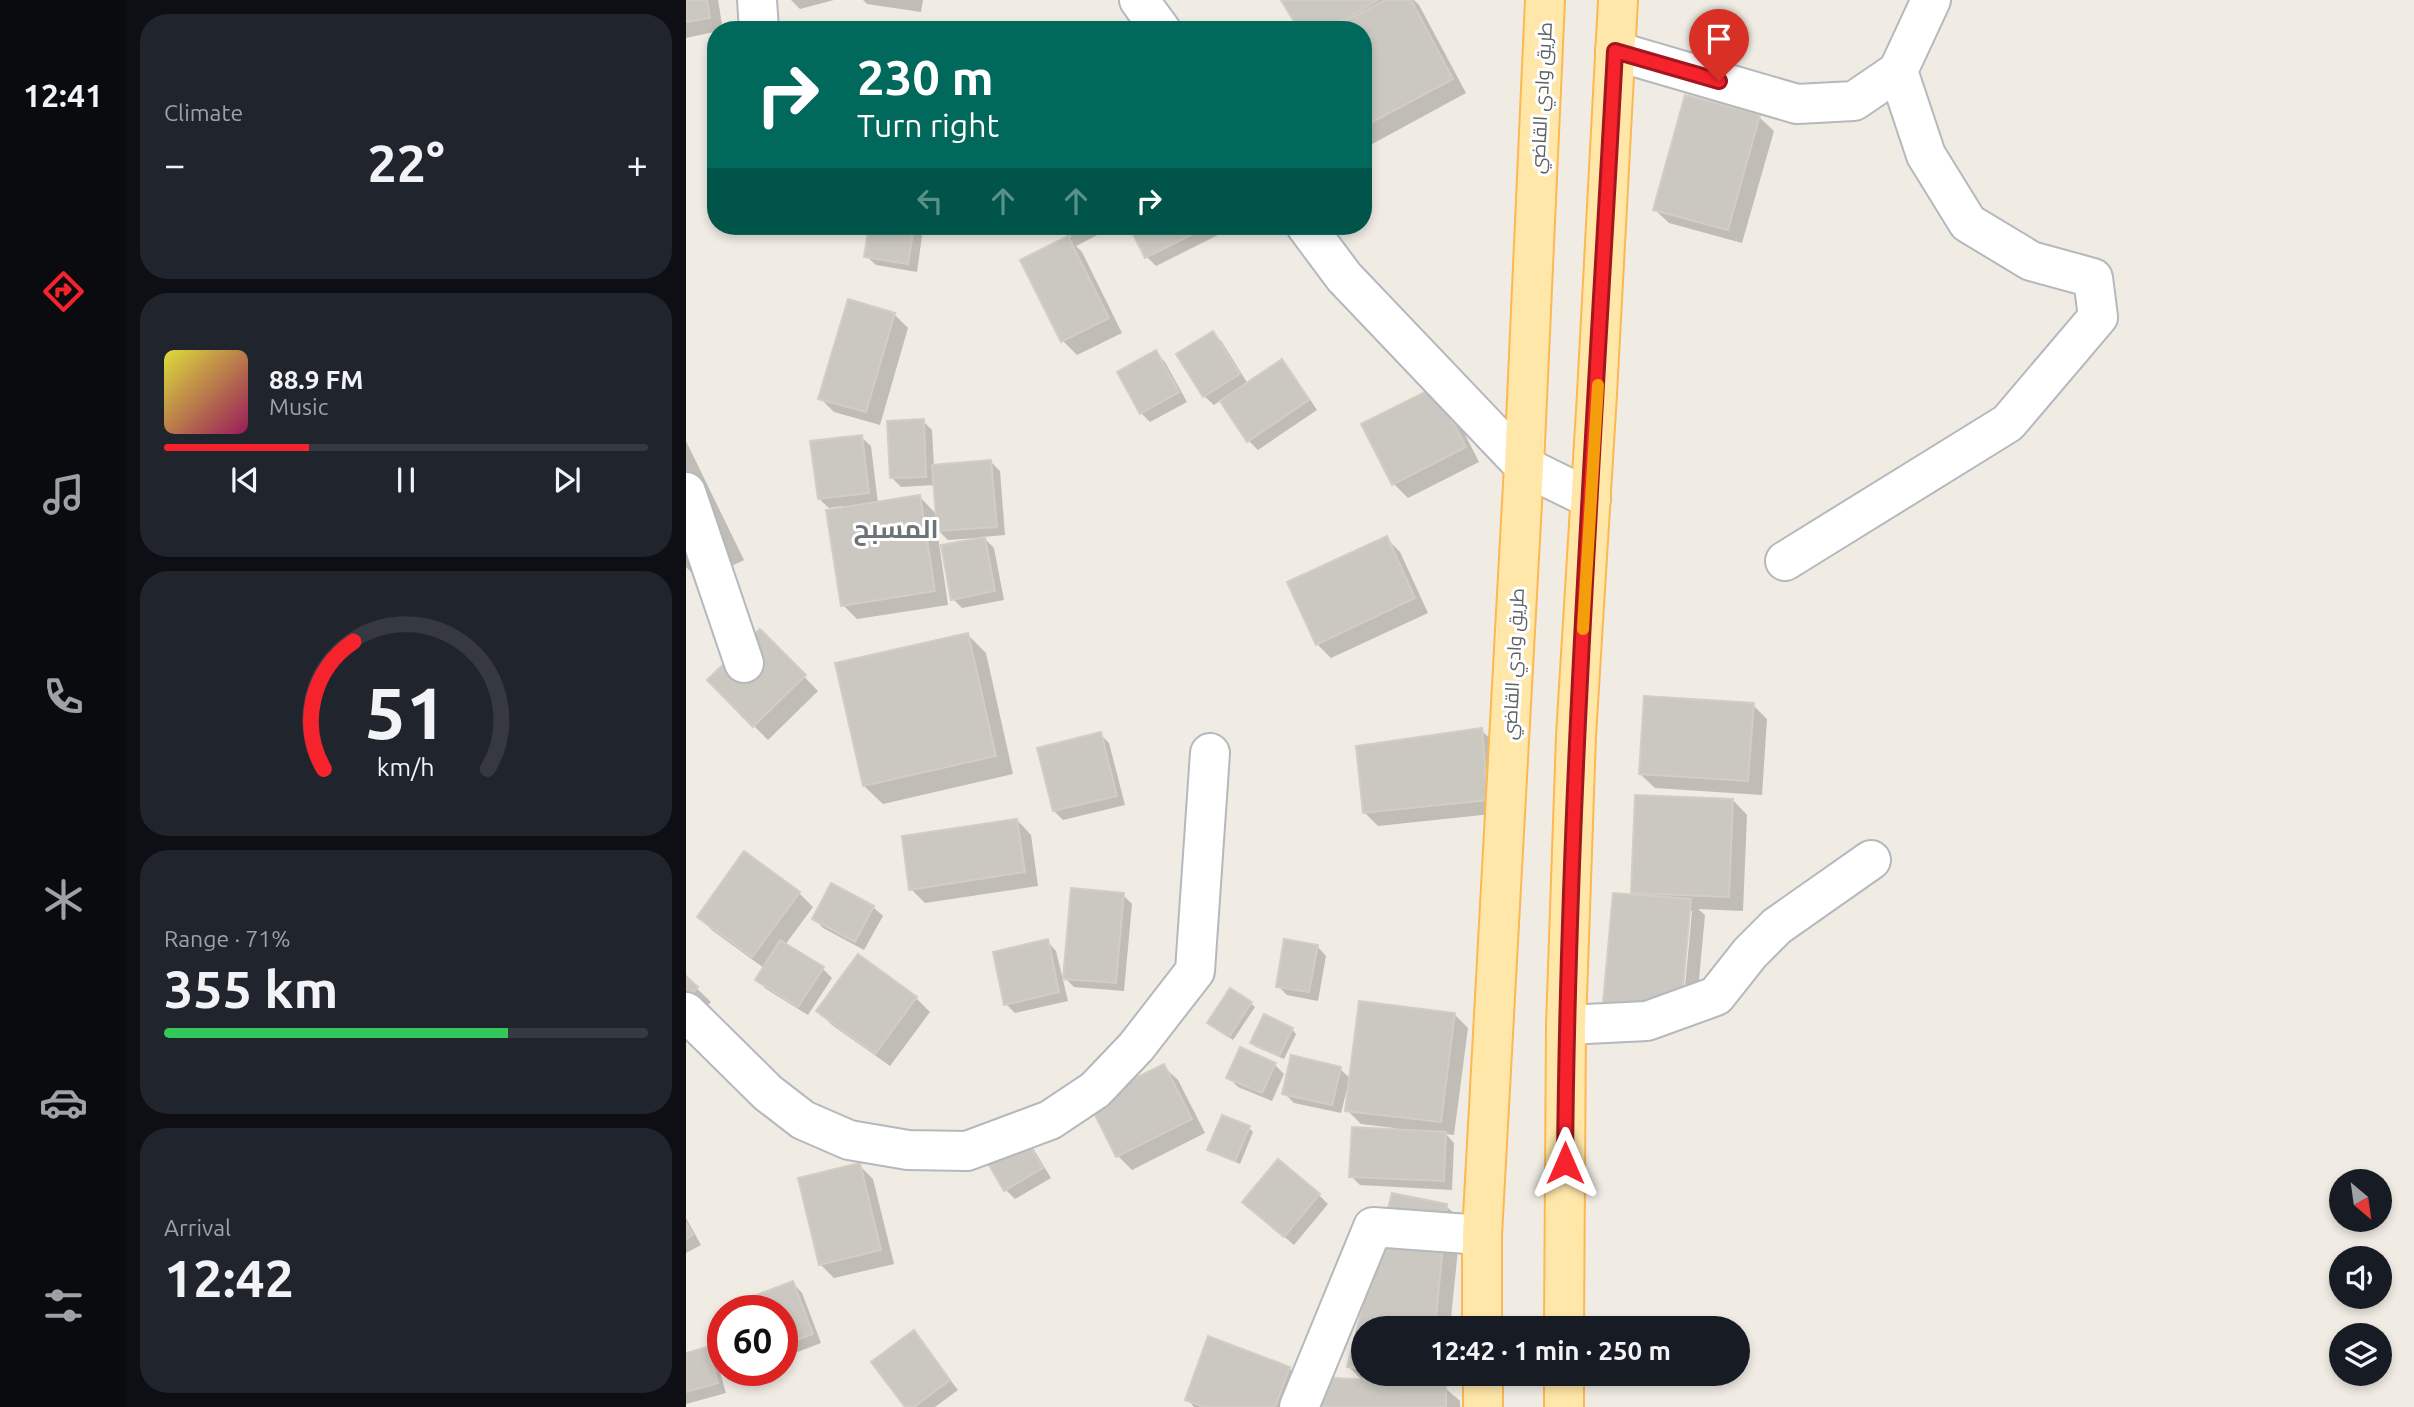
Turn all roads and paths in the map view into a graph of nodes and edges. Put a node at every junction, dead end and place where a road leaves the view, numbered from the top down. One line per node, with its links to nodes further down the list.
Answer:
1 (757, 0): 6 (street)
2 (1139, 0): 7 (street)
3 (1545, 0): 11 (main road, طريق وادي القاضي)
4 (1618, 0): 8 (main road)
5 (1931, 0): 9 (street)
6 (758, 21)
7 (1154, 21)
8 (1615, 51): 9 (street); 13 (main road)
9 (1898, 71): 14 (street)
10 (1313, 235): 11 (street)
11 (1524, 466): 13 (street); 20 (main road, طريق وادي القاضي)
12 (686, 492): 15 (street)
13 (1591, 499): 19 (main road)
14 (1785, 561)
15 (744, 663)
16 (1210, 753): 18 (street)
17 (1871, 860): 19 (street)
18 (686, 1012)
19 (1566, 1025): 22 (main road)
20 (1482, 1235): 21 (main road, طريق وادي القاضي); 25 (street)
21 (1482, 1316)
22 (1564, 1316)
23 (1483, 1386): 26 (main road)
24 (1564, 1386): 27 (main road)
25 (1299, 1407)
26 (1483, 1407)
27 (1564, 1407)

